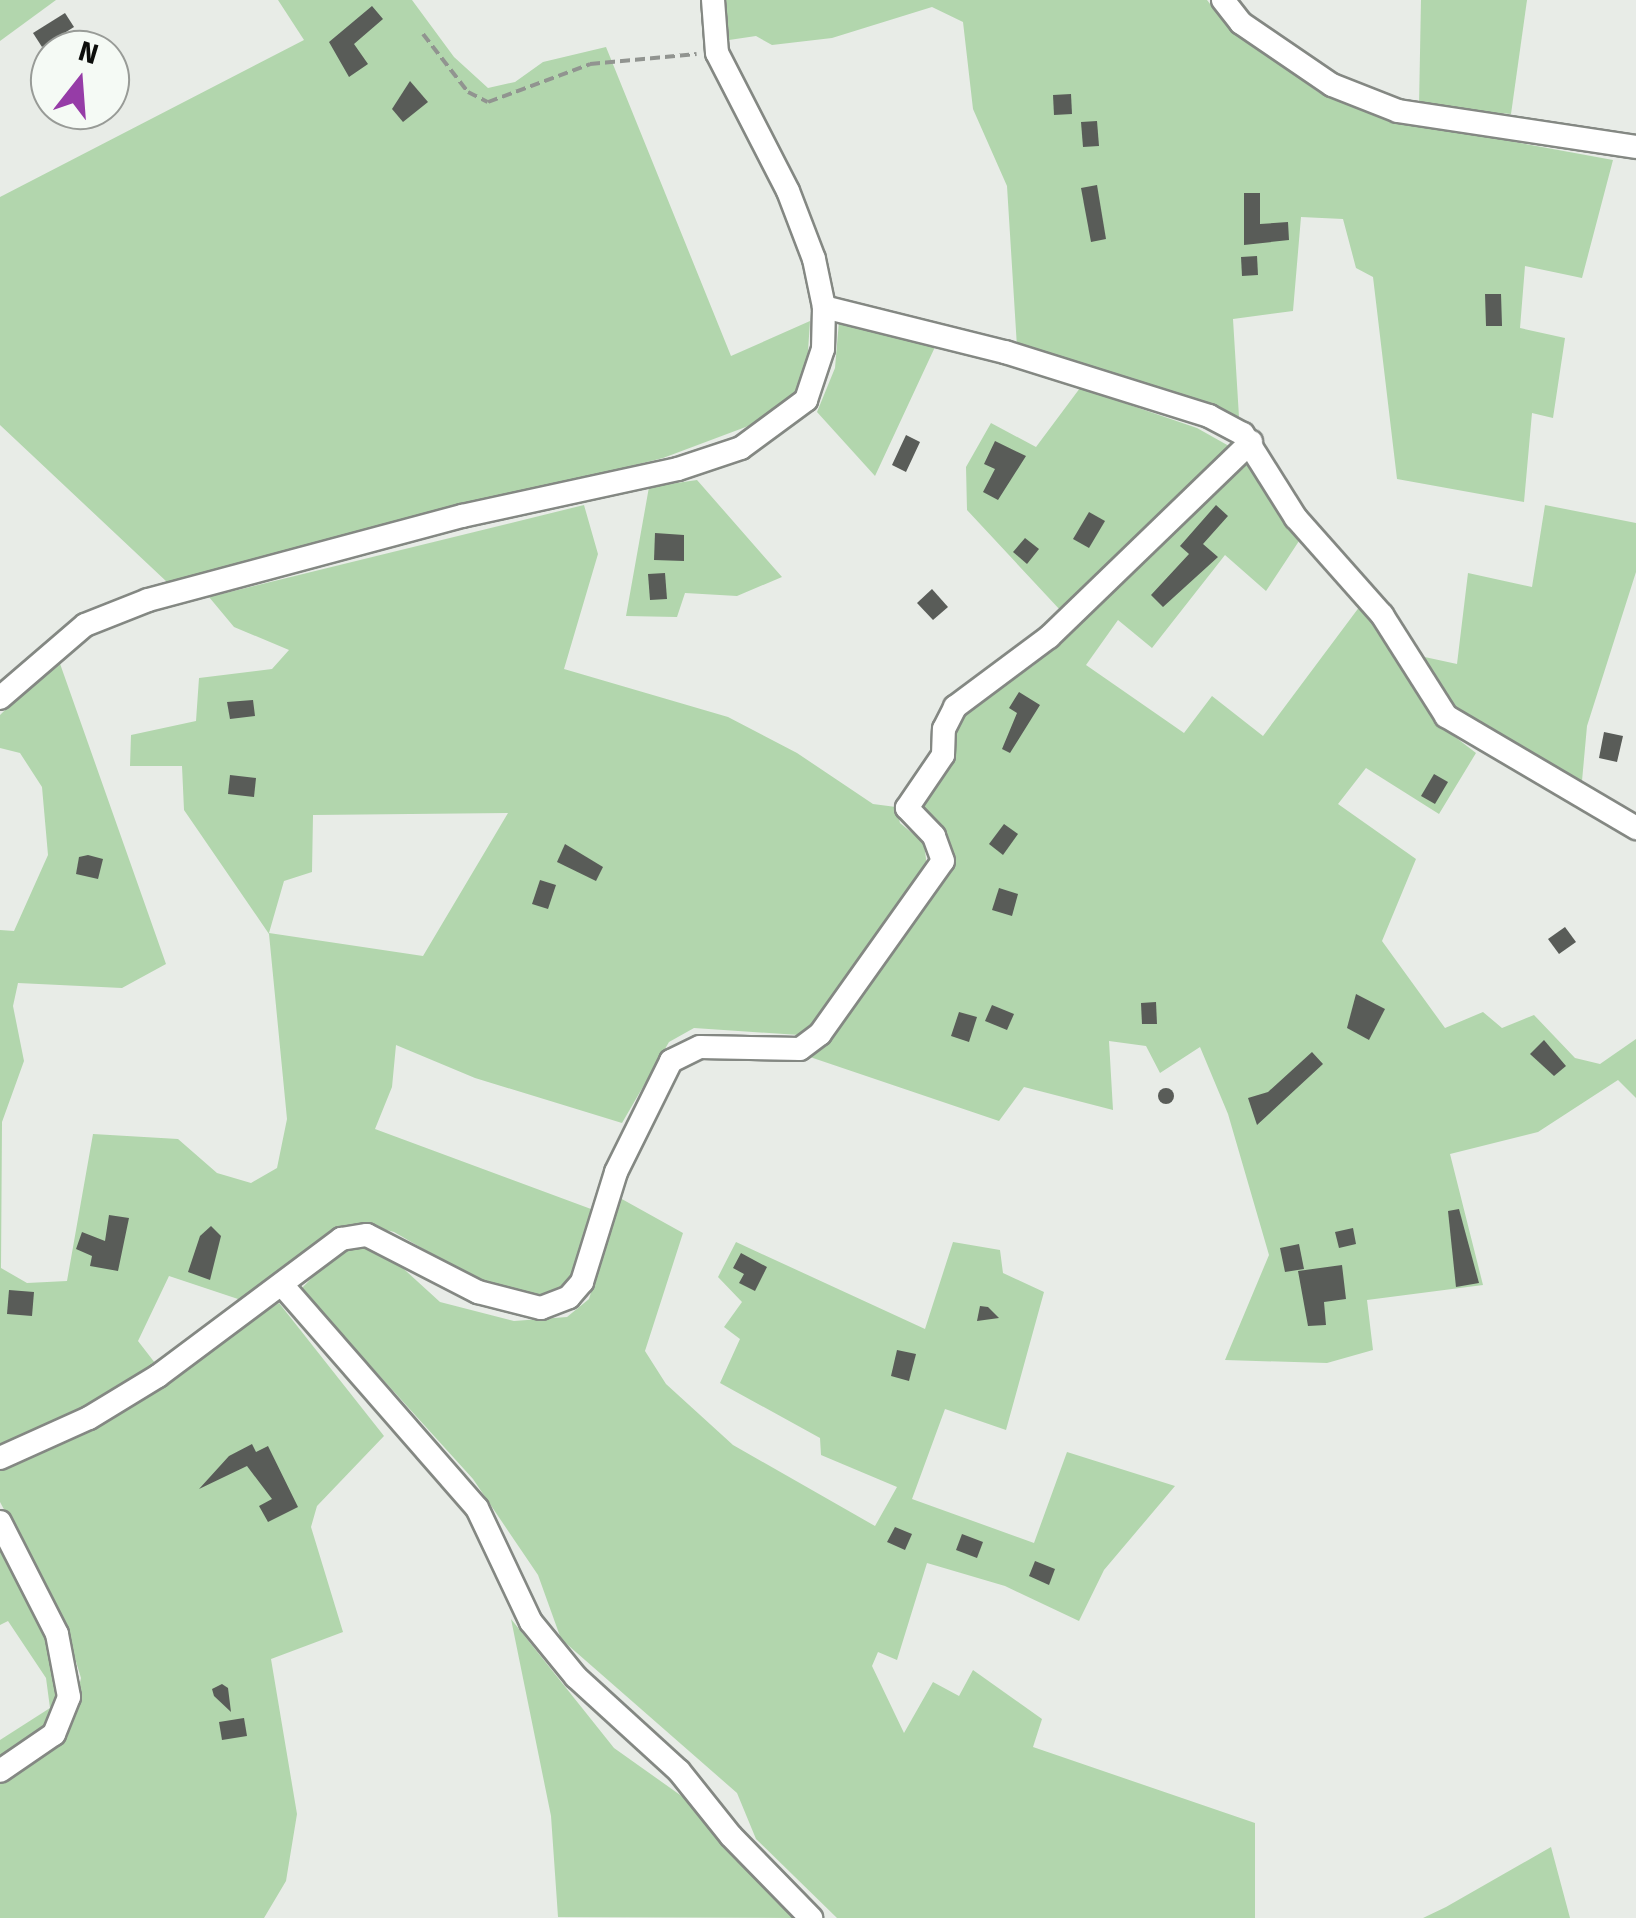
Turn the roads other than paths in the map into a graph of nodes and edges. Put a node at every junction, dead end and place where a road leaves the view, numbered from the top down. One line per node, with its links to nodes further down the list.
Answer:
1 (713, 0): 4 (street)
2 (1222, 0): 3 (street)
3 (1636, 147)
4 (824, 308): 5 (street); 6 (street)
5 (1252, 442): 7 (street); 8 (street)
6 (0, 698)
7 (1636, 828)
8 (284, 1287): 9 (street); 12 (street)
9 (0, 1458)
10 (0, 1522): 11 (street)
11 (0, 1771)
12 (811, 1918)

